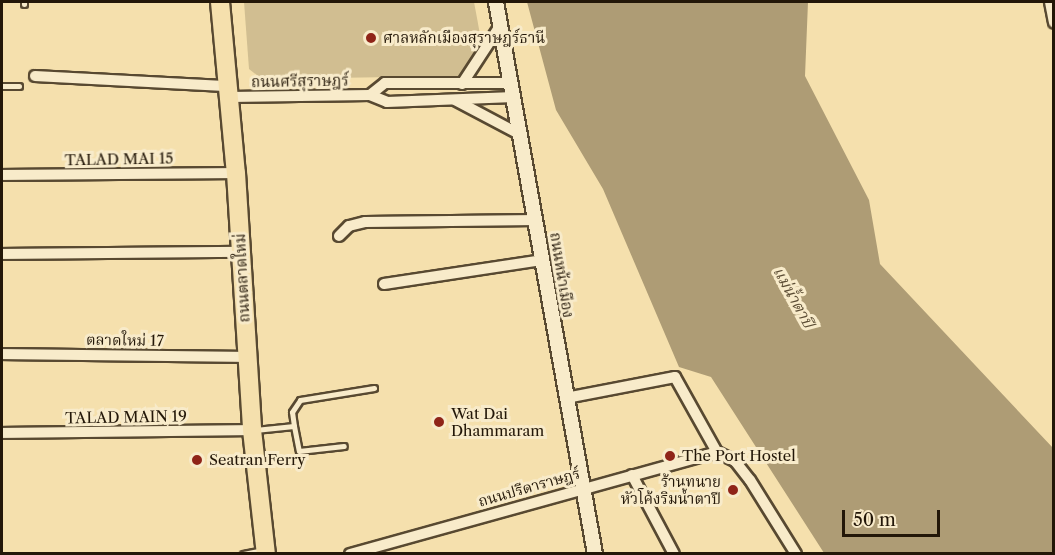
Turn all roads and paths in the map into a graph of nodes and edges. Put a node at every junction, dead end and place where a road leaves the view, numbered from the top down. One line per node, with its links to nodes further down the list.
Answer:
1 (220, 2): 11 (main road, ถนนตลาดใหม่)
2 (496, 2): 5 (street, ถนนหน้าเมือง)
3 (1050, 2): 4 (street)
4 (1053, 23)
5 (500, 26): 7 (street); 10 (street, ถนนหน้าเมือง)
6 (35, 76): 11 (street, ถนนศรีสุราษฎร์)
7 (462, 84): 10 (street, ถนนศรีสุราษฎร์); 12 (street, ถนนศรีสุราษฎร์)
8 (2, 86): 9 (lane)
9 (19, 86)
10 (512, 90): 13 (street, ถนนศรีสุราษฎร์); 14 (street, ถนนหน้าเมือง)
11 (229, 92): 12 (street, ถนนศรีสุราษฎร์); 15 (main road, ถนนตลาดใหม่)
12 (370, 95): 13 (street, ถนนศรีสุราษฎร์)
13 (452, 99): 14 (street)
14 (521, 135): 17 (street, ถนนหน้าเมือง)
15 (236, 173): 16 (street, TALAD MAI 15); 19 (main road, ถนนตลาดใหม่)
16 (2, 175)
17 (537, 220): 18 (street); 21 (street, ถนนหน้าเมือง)
18 (339, 236)
19 (241, 252): 20 (street); 24 (main road, ถนนตลาดใหม่)
20 (2, 254)
21 (543, 260): 22 (street); 26 (street, ถนนหน้าเมือง)
22 (384, 284)
23 (2, 354): 24 (street, ตลาดใหม่ 17)
24 (247, 357): 28 (main road, ถนนตลาดใหม่)
25 (374, 388): 27 (lane)
26 (566, 398): 31 (street); 33 (street, ถนนหน้าเมือง)
27 (294, 426): 28 (lane); 30 (lane)
28 (252, 430): 29 (street, TALAD MAIN 19); 35 (main road, ถนนตลาดใหม่)
29 (2, 434)
30 (344, 446)
31 (717, 452): 32 (street, ถนนปรีดาราษฎร์); 40 (street)
32 (632, 475): 33 (street, ถนนปรีดาราษฎร์); 39 (street)
33 (582, 488): 34 (street, ถนนปรีดาราษฎร์); 38 (street, ถนนหน้าเมือง)
34 (372, 550): 37 (street, ถนนปรีดาราษฎร์)
35 (265, 551): 36 (lane)
36 (243, 554)
37 (350, 554)
38 (595, 554)
39 (674, 554)
40 (796, 554)

